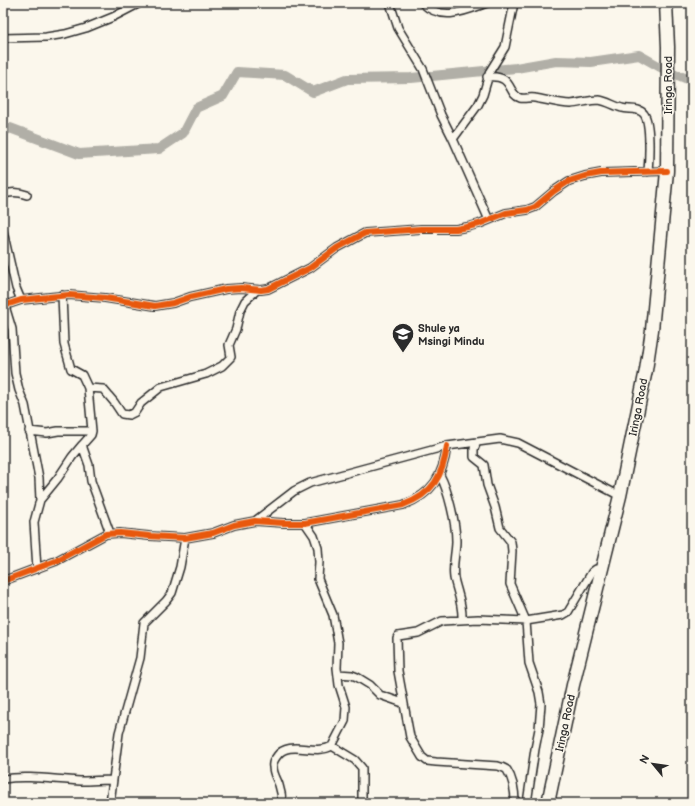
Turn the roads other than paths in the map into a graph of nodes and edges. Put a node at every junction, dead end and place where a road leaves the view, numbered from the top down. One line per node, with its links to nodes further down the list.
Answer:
1 (140, 3): 7 (street)
2 (390, 3): 9 (street)
3 (422, 3): 4 (street)
4 (488, 3)
5 (514, 3): 8 (street)
6 (666, 3): 10 (highway, Iringa Road)
7 (3, 38)
8 (487, 77): 9 (street); 11 (street)
9 (453, 139): 14 (street)
10 (667, 171): 11 (street); 27 (highway, Iringa Road)
11 (648, 172): 14 (street)
12 (3, 195): 13 (street)
13 (28, 195)
14 (489, 220): 16 (street)
15 (3, 231): 18 (street)
16 (257, 290): 17 (street); 20 (street)
17 (62, 295): 18 (street); 20 (street)
18 (21, 300): 19 (street)
19 (4, 306): 21 (street)
20 (88, 388): 22 (street)
21 (29, 430): 22 (street); 28 (street)
22 (92, 431): 24 (street)
23 (477, 442): 25 (street); 27 (street); 37 (street)
24 (82, 445): 28 (street); 31 (street)
25 (447, 446): 26 (street); 29 (street)
26 (440, 475): 30 (street); 36 (street)
27 (620, 496): 34 (highway, Iringa Road)
28 (40, 500): 33 (street)
29 (256, 521): 30 (street); 32 (street)
30 (305, 523): 38 (street)
31 (110, 533): 32 (street); 33 (street)
32 (185, 538): 42 (street)
33 (37, 569): 35 (street)
34 (601, 570): 37 (street); 48 (highway, Iringa Road)
35 (3, 581)
36 (462, 620): 37 (street); 39 (street)
37 (526, 621): 47 (street)
38 (338, 674): 39 (street); 40 (street)
39 (403, 703): 46 (street)
40 (332, 746): 44 (street); 45 (street)
41 (3, 779): 42 (street)
42 (113, 780): 43 (street)
43 (110, 803)
44 (282, 803)
45 (362, 803)
46 (515, 803)
47 (527, 803)
48 (548, 803)

